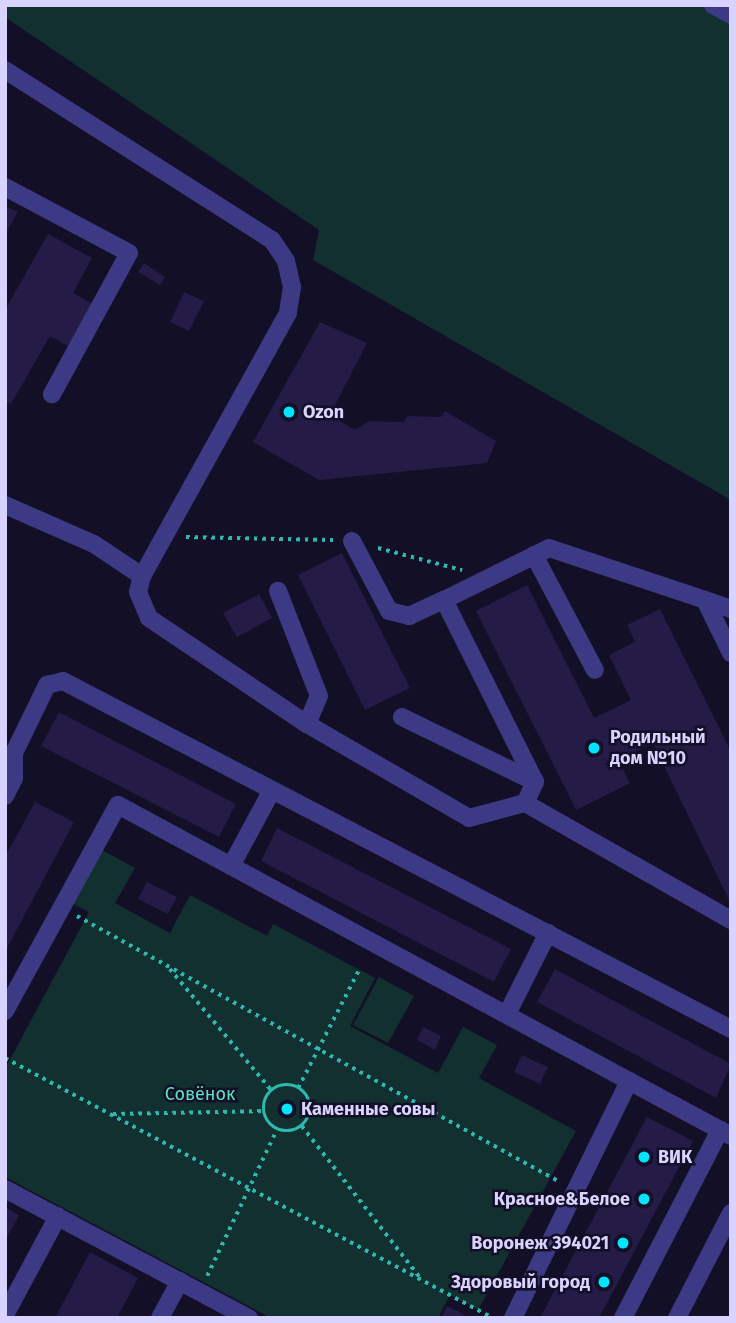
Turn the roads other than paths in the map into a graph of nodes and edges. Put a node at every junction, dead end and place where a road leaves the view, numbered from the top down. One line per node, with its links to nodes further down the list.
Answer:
1 (713, 5): 2 (street)
2 (731, 15)
3 (5, 70): 9 (street)
4 (5, 187): 5 (street)
5 (52, 394)
6 (5, 505): 9 (street)
7 (352, 541): 11 (street)
8 (534, 555): 11 (street); 12 (street); 15 (street)
9 (142, 576): 17 (street)
10 (278, 591): 17 (street)
11 (444, 600): 18 (street)
12 (705, 600): 13 (street); 14 (street)
13 (731, 609)
14 (731, 653)
15 (595, 670)
16 (401, 717): 18 (street)
17 (307, 724): 21 (street)
18 (535, 782): 21 (street)
19 (271, 792): 20 (street); 22 (street); 24 (street)
20 (5, 796)
21 (526, 803): 23 (street)
22 (231, 866): 25 (street); 26 (street)
23 (731, 920)
24 (548, 933): 26 (street); 27 (street)
25 (5, 1011)
26 (507, 1014): 28 (street)
27 (731, 1029)
28 (629, 1081): 29 (street); 37 (street)
29 (725, 1133): 38 (street)
30 (5, 1189): 32 (street)
31 (731, 1213): 39 (street)
32 (58, 1216): 33 (street); 34 (street)
33 (180, 1281): 35 (street); 36 (street)
34 (5, 1315)
35 (160, 1318)
36 (249, 1318)
37 (513, 1318)
38 (624, 1318)
39 (677, 1318)

